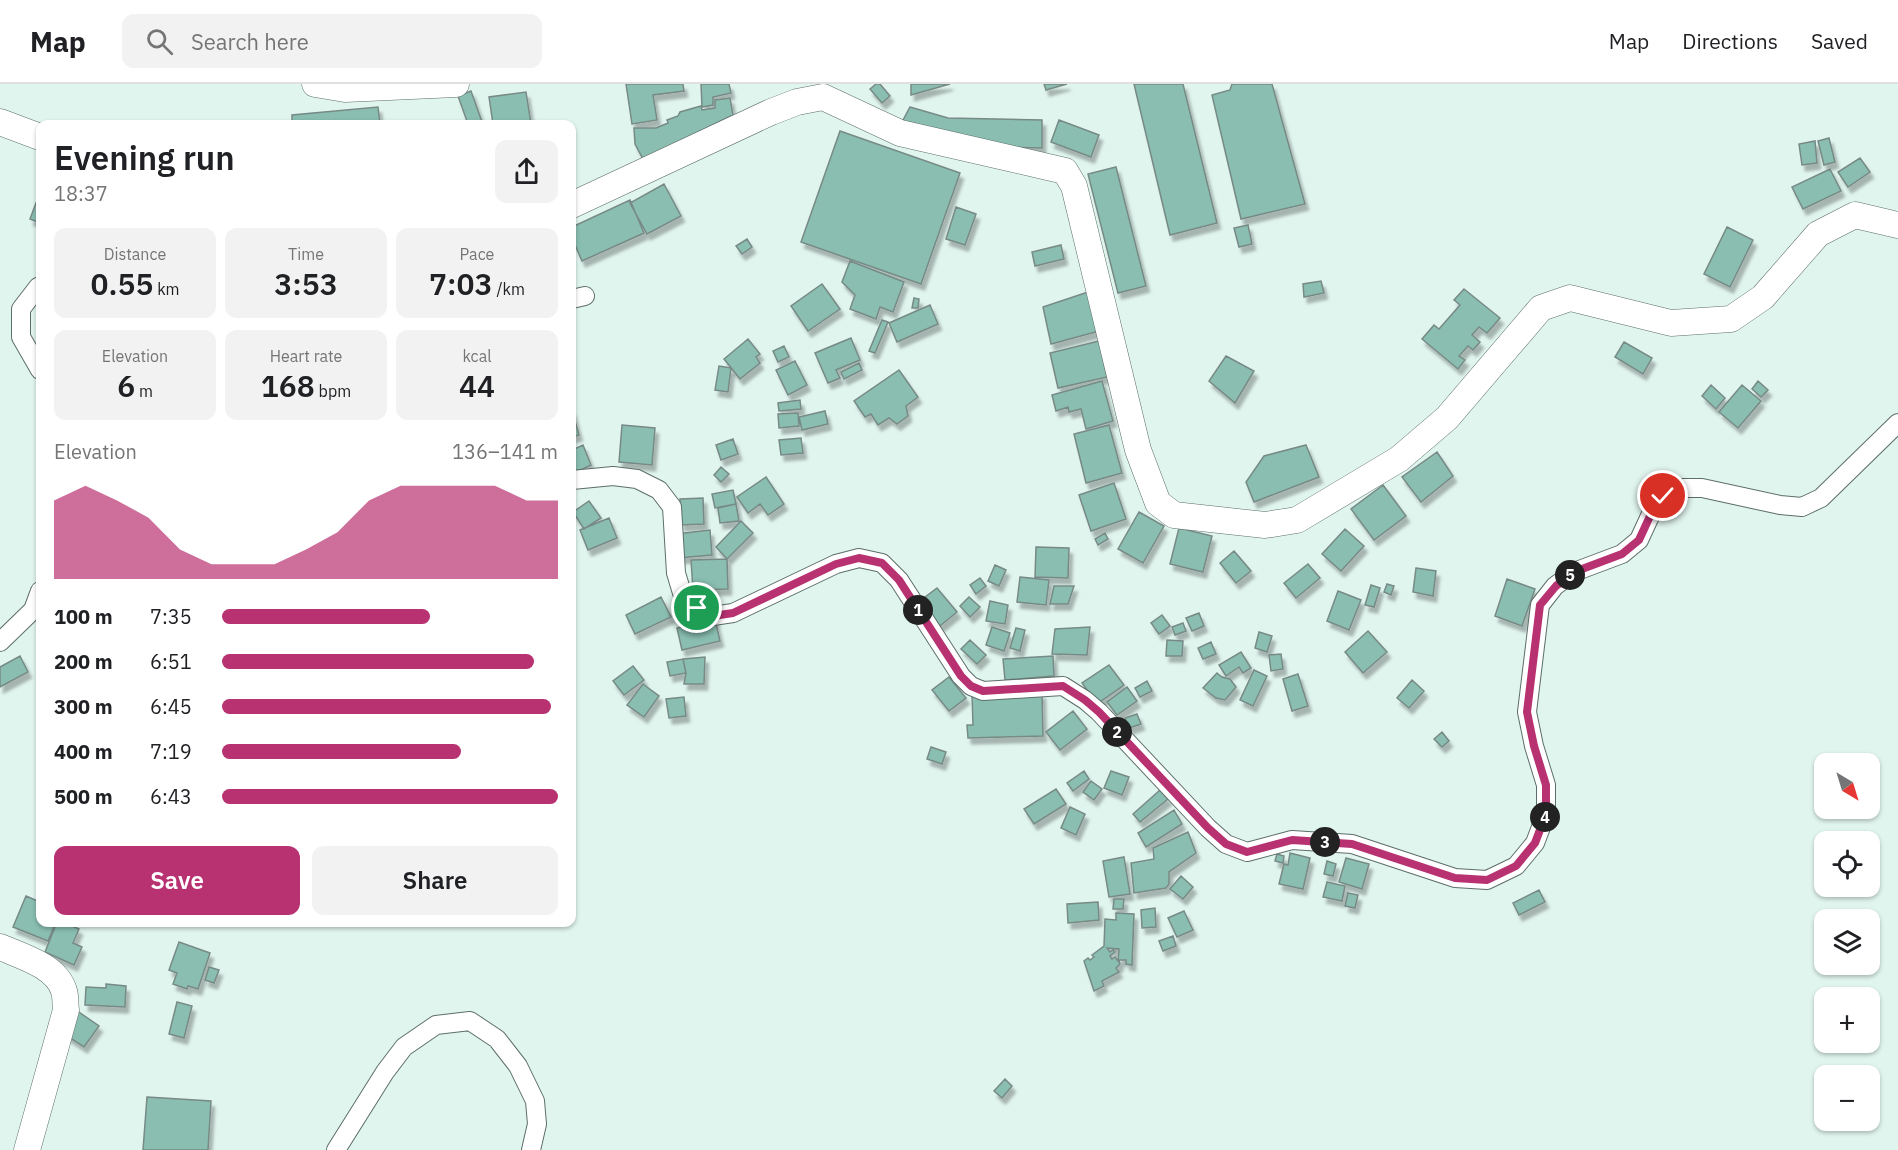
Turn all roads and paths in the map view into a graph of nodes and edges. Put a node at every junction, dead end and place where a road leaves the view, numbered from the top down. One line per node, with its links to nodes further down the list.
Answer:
1 (315, 84): 2 (street)
2 (456, 84)
3 (842, 84): 4 (street)
4 (869, 119): 7 (street); 8 (street)
5 (0, 122): 6 (street)
6 (36, 136)
7 (576, 203)
8 (1898, 225)
9 (36, 290): 10 (street)
10 (36, 363)
11 (1898, 423): 12 (street)
12 (576, 480)
13 (36, 602): 14 (street)
14 (0, 642)
15 (0, 946): 16 (street)
16 (27, 1150)
17 (336, 1150): 18 (street)
18 (531, 1150)

